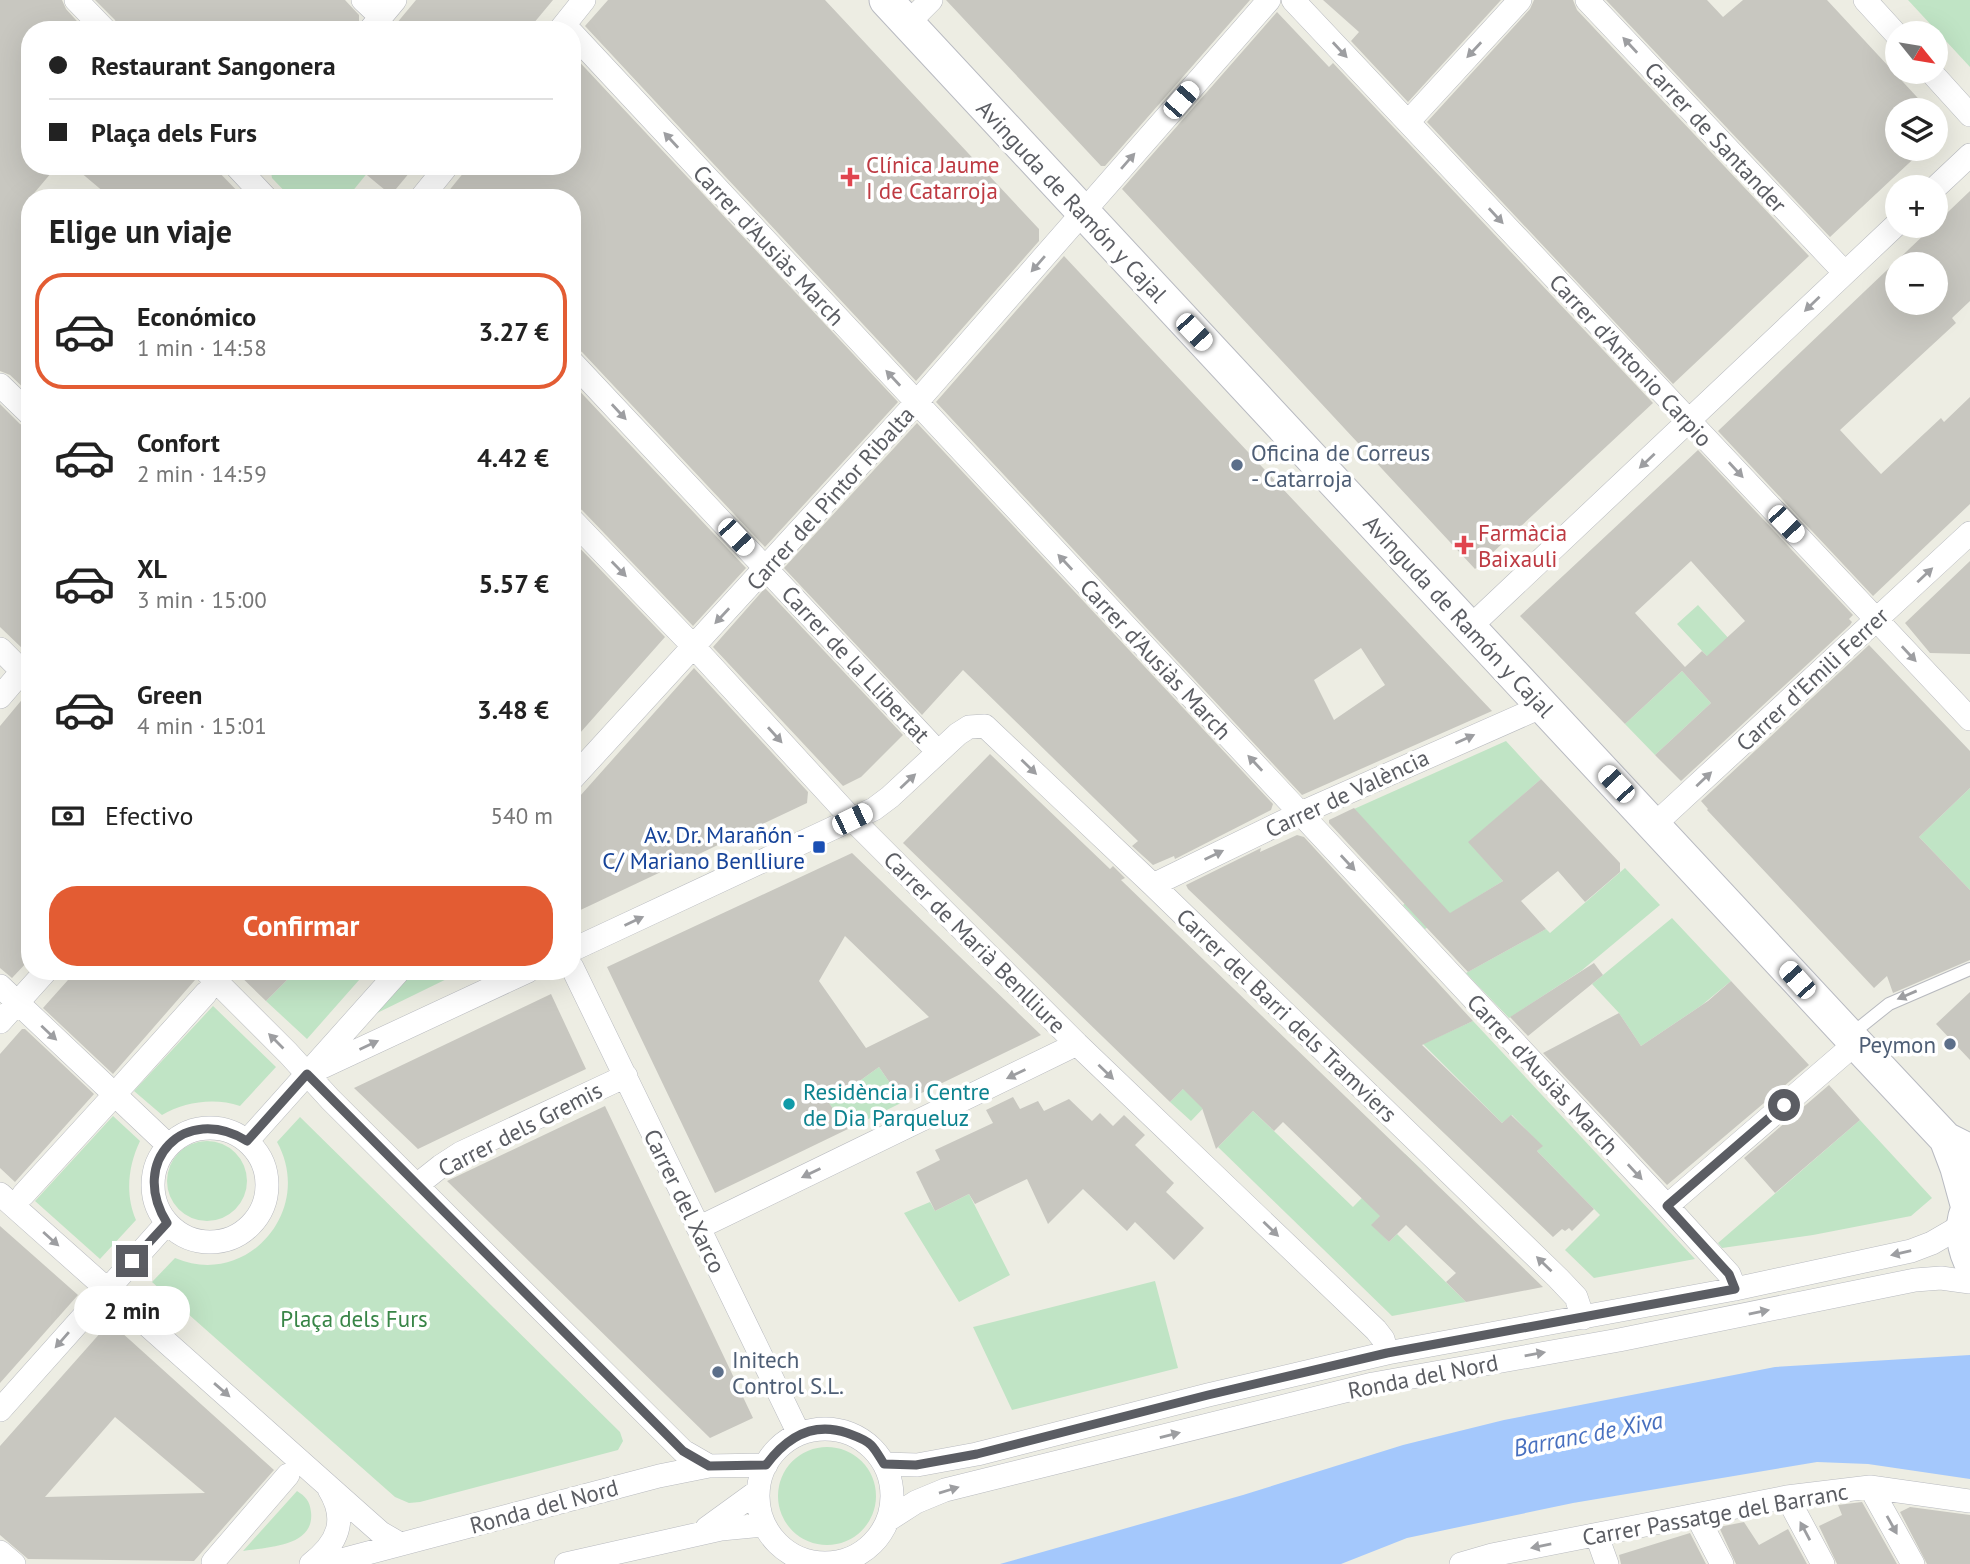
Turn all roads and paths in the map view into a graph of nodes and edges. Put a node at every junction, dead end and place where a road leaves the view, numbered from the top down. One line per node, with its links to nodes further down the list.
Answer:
1 (76, 0): 12 (street)
2 (363, 0): 11 (street)
3 (584, 0): 13 (street)
4 (932, 0): 10 (street)
5 (1269, 0): 23 (street, Carrer del Pintor Ribalta, one-way to 5)
6 (1293, 0): 18 (street, Carrer d'Antonio Carpio, one-way to 18)
7 (1520, 0): 18 (street, one-way to 18)
8 (1587, 0): 25 (street, Carrer de Santander, one-way to 8)
9 (1865, 0): 14 (street)
10 (897, 12): 23 (street, Avinguda de Ramón y Cajal)
11 (382, 16)
12 (96, 21)
13 (571, 21)
14 (1885, 22)
15 (581, 45): 28 (street, Carrer d'Ausiàs March, one-way to 15)
16 (1942, 84): 17 (street)
17 (1970, 115)
18 (1408, 122): 30 (street, Carrer d'Antonio Carpio, one-way to 30)
19 (1970, 155): 21 (street)
20 (440, 175): 22 (street)
21 (1948, 176)
22 (428, 189)
23 (1083, 213): 28 (street, Carrer del Pintor Ribalta, one-way to 28); 35 (street, Avinguda de Ramón y Cajal)
24 (1885, 235): 25 (street)
25 (1845, 273): 30 (street, one-way to 30)
26 (581, 372): 33 (street, Carrer de la Llibertat, one-way to 33)
27 (0, 385): 29 (street)
28 (916, 403): 33 (street, Carrer del Pintor Ribalta); 45 (street, Carrer d'Ausiàs March, one-way to 28)
29 (21, 405)
30 (1690, 422): 34 (street, Carrer d'Antonio Carpio, one-way to 34); 35 (street, one-way to 35)
31 (581, 529): 36 (street, Carrer de Marià Benlliure, one-way to 36)
32 (1970, 533): 34 (street, Carrer d'Emili Ferrer, one-way to 32)
33 (766, 569): 36 (street, Carrer del Pintor Ribalta, one-way to 36); 43 (street, Carrer de la Llibertat)
34 (1876, 620): 42 (street, Carrer d'Antonio Carpio, one-way to 42); 47 (street, Carrer d'Emili Ferrer, one-way to 34)
35 (1469, 628): 41 (street, Avinguda de Ramón y Cajal)
36 (694, 647): 44 (street, Carrer del Pintor Ribalta); 46 (street, Carrer de Marià Benlliure, one-way to 46)
37 (0, 649): 38 (street)
38 (21, 663)
39 (21, 672): 40 (street)
40 (0, 698)
41 (1543, 706): 45 (street, Carrer de València, one-way to 41); 47 (street, Avinguda de Ramón y Cajal)
42 (1966, 708)
43 (938, 752): 46 (street, one-way to 43); 48 (street, Carrer del Barri dels Tramviers, one-way to 48)
44 (581, 769)
45 (1301, 813): 48 (street, Carrer de València, one-way to 45); 70 (street, Carrer d'Ausiàs March, one-way to 70)
46 (852, 819): 49 (street, one-way to 46); 60 (street, Carrer de Marià Benlliure)
47 (1654, 825): 59 (street, Avinguda de Ramón y Cajal)
48 (1153, 885): 78 (street, Carrer del Barri dels Tramviers, one-way to 48)
49 (581, 946)
50 (1970, 969): 59 (lane, one-way to 59)
51 (38, 980): 57 (street)
52 (391, 980): 61 (street)
53 (509, 980): 61 (street, one-way to 53)
54 (578, 980): 62 (street, Carrer del Xarco)
55 (206, 982): 61 (street, one-way to 55); 63 (street)
56 (0, 986): 57 (street)
57 (18, 1002): 58 (street); 66 (street, one-way to 66)
58 (0, 1021)
59 (1852, 1040): 67 (street, Avinguda de Ramón y Cajal); 70 (street)
60 (1077, 1044): 73 (street, one-way to 73); 79 (street, Carrer de Marià Benlliure, one-way to 79)
61 (307, 1074): 65 (street); 68 (street)
62 (626, 1076): 68 (street, Carrer dels Gremis); 73 (street, Carrer del Xarco)
63 (123, 1085)
64 (107, 1103): 69 (street)
65 (247, 1141): 66 (street); 72 (street)
66 (168, 1145): 72 (street)
67 (1958, 1145): 71 (street, Avinguda de Ramón y Cajal)
68 (417, 1185): 81 (street)
69 (11, 1195): 76 (street, one-way to 76)
70 (1667, 1206): 77 (street, Carrer d'Ausiàs March)
71 (1967, 1213): 74 (street, Avinguda de Ramón y Cajal); 77 (street, Ronda del Nord, one-way to 77)
72 (167, 1223): 76 (street)
73 (698, 1228): 82 (street, Carrer del Xarco)
74 (1970, 1261)
75 (1970, 1282): 94 (street, Ronda del Nord, one-way to 75)
76 (107, 1289): 80 (street, one-way to 80); 88 (street, one-way to 88)
77 (1735, 1289): 78 (street, Ronda del Nord)
78 (1583, 1318): 79 (street, Ronda del Nord)
79 (1387, 1353): 83 (street, Ronda del Nord)
80 (0, 1410)
81 (662, 1429): 85 (street); 87 (street)
82 (799, 1434): 83 (street); 84 (street)
83 (884, 1464): 94 (street)
84 (766, 1465): 85 (street, Ronda del Nord); 90 (street)
85 (709, 1466): 87 (street, Ronda del Nord)
86 (288, 1475): 101 (street)
87 (659, 1476): 98 (street, Ronda del Nord)
88 (324, 1480): 98 (street); 103 (street)
89 (1870, 1487): 91 (street, Carrer Passatge del Barranc); 92 (street, Carrer Passatge del Barranc); 110 (street, one-way to 110)
90 (758, 1491): 95 (street); 96 (street)
91 (1787, 1497): 93 (street, Carrer Passatge del Barranc); 109 (street, one-way to 91)
92 (1970, 1502)
93 (1697, 1516): 97 (street, Carrer Passatge del Barranc); 108 (street)
94 (888, 1520): 95 (street)
95 (764, 1525): 96 (street)
96 (695, 1535): 105 (street)
97 (1597, 1535): 100 (street, Carrer Passatge del Barranc, one-way to 100); 107 (street)
98 (401, 1544): 104 (street, Ronda del Nord)
99 (0, 1552): 102 (street)
100 (1493, 1560): 106 (street, Carrer Passatge del Barranc)
101 (213, 1562)
102 (14, 1564)
103 (311, 1564)
104 (326, 1564)
105 (566, 1564)
106 (1461, 1564)
107 (1606, 1564)
108 (1722, 1564)
109 (1823, 1564)
110 (1913, 1564)

